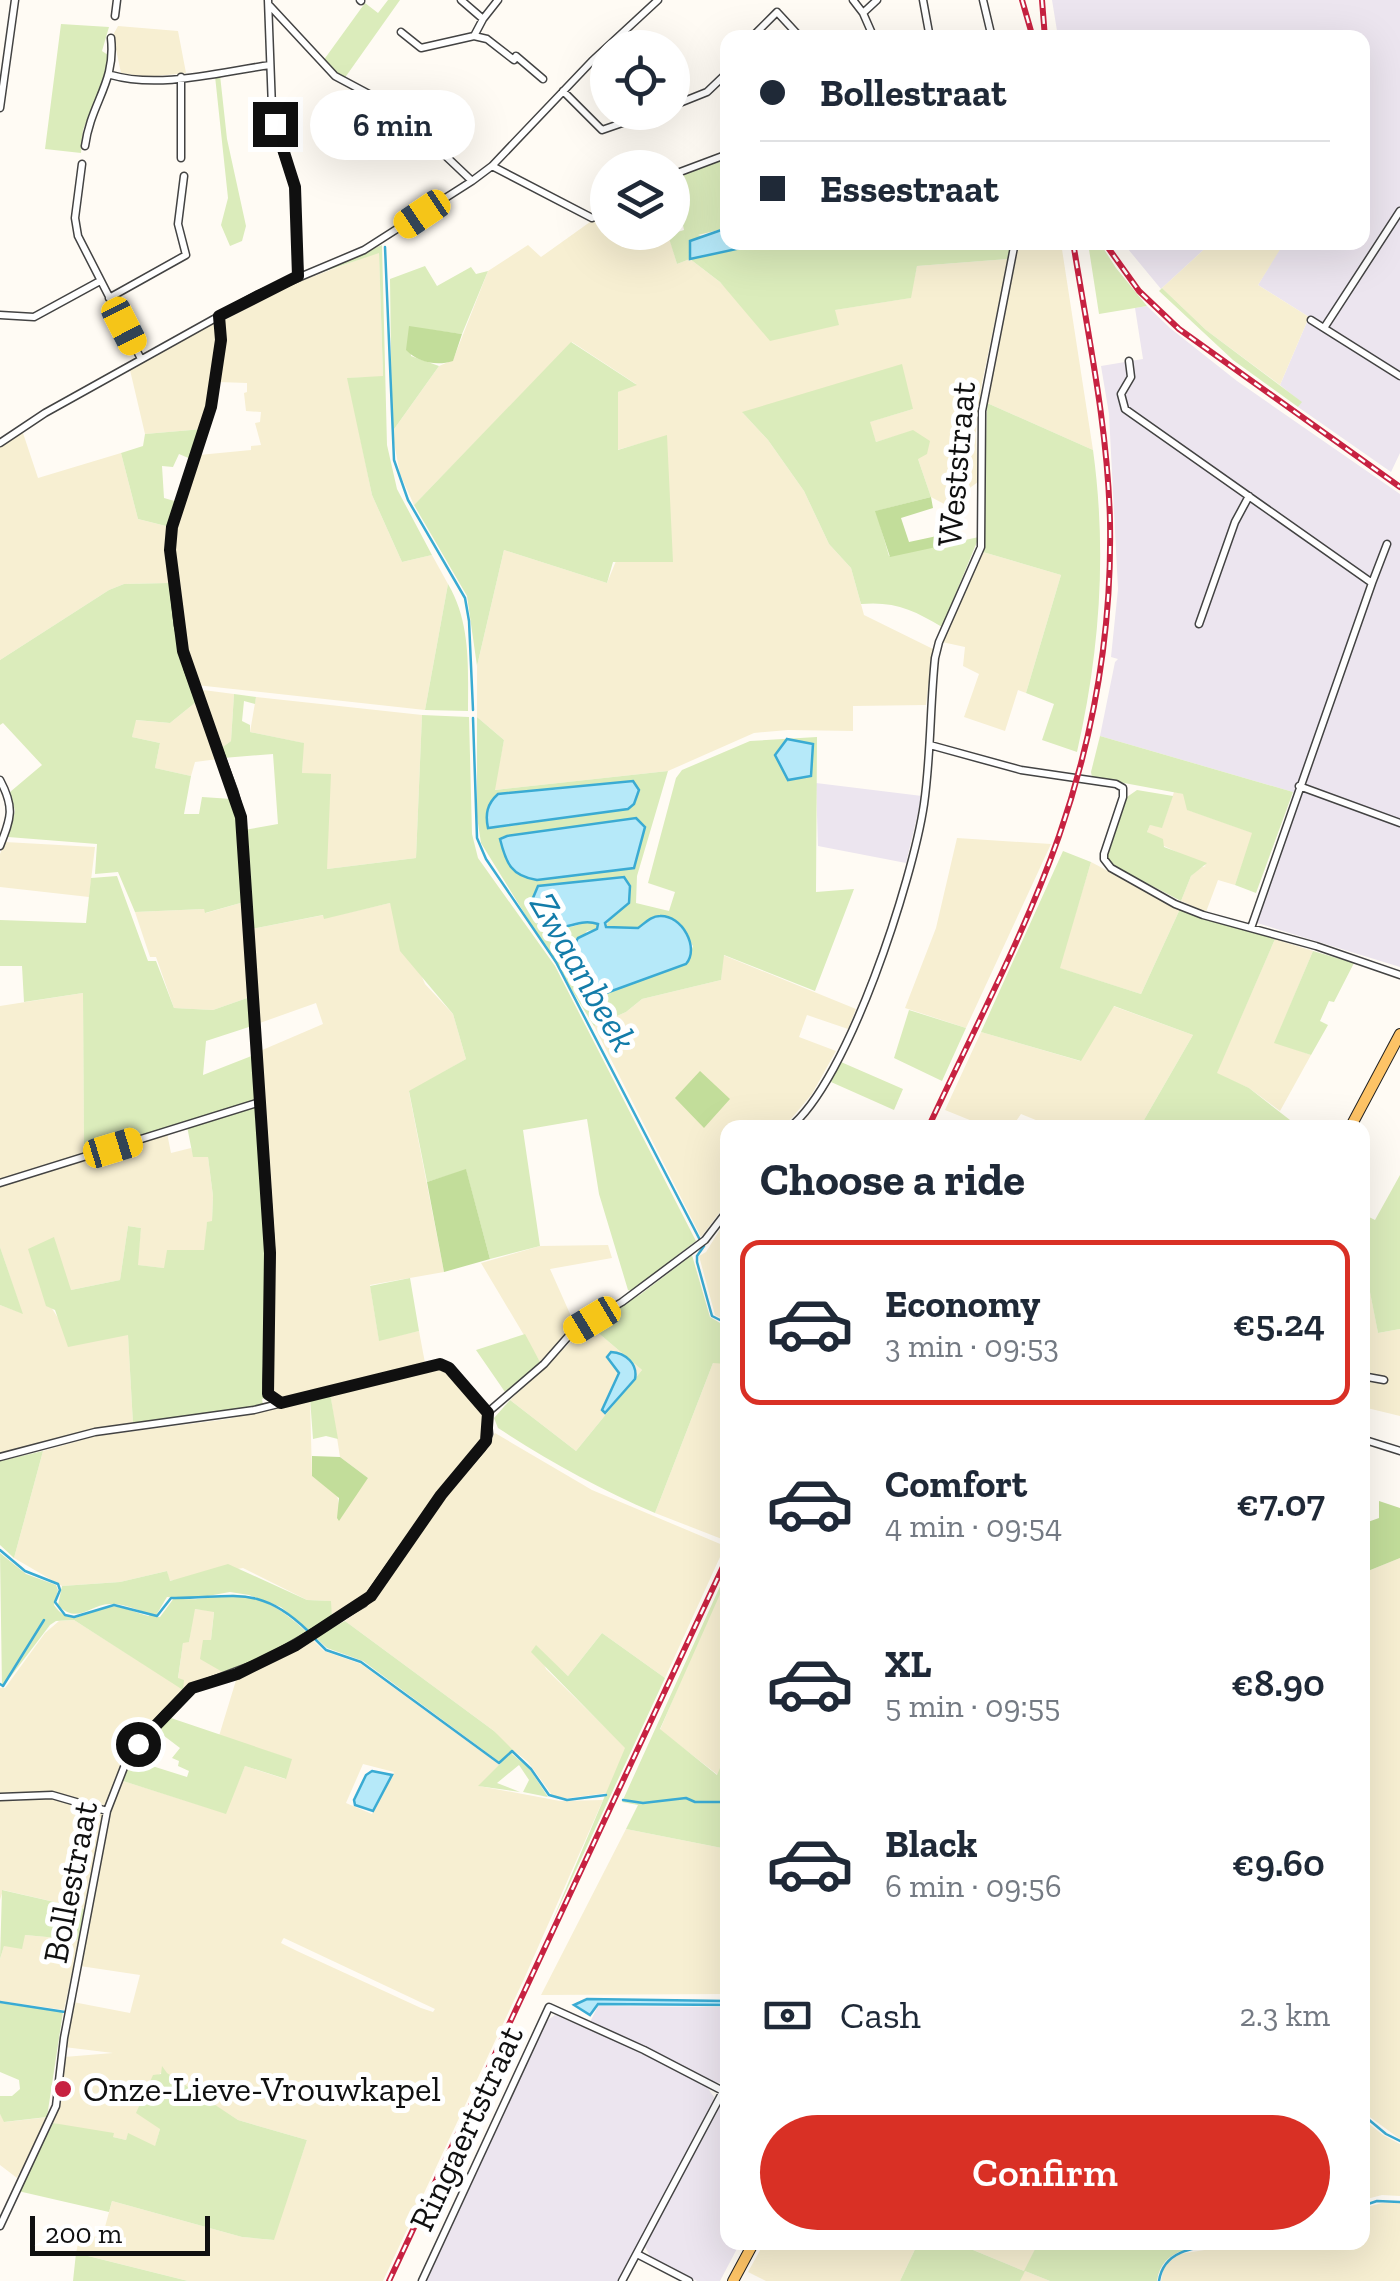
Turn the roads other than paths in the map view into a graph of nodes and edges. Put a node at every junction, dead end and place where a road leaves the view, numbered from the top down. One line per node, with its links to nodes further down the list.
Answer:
1 (15, 0): 29 (street)
2 (116, 0): 12 (street)
3 (461, 0): 13 (street)
4 (498, 0): 13 (street)
5 (658, 0): 27 (street)
6 (853, 0): 11 (street)
7 (877, 0): 11 (street)
8 (923, 0): 17 (street)
9 (983, 0): 18 (street)
10 (269, 2): 22 (street); 38 (street)
11 (864, 13): 16 (street)
12 (115, 16)
13 (484, 18): 20 (street)
14 (759, 30): 15 (street)
15 (794, 30)
16 (871, 30)
17 (929, 30)
18 (990, 30)
19 (401, 32): 20 (street)
20 (474, 36): 25 (street)
21 (111, 38): 23 (street)
22 (270, 64): 24 (street); 42 (street)
23 (111, 75): 24 (street); 31 (street)
24 (180, 77): 33 (street)
25 (543, 79)
26 (720, 80): 28 (street)
27 (563, 92): 30 (street); 35 (street)
28 (690, 99)
29 (0, 108)
30 (590, 118)
31 (86, 146)
32 (720, 157): 36 (street)
33 (181, 158)
34 (82, 164): 43 (street)
35 (492, 166): 38 (street); 40 (street)
36 (690, 168)
37 (184, 176): 44 (street)
38 (472, 181): 42 (street)
39 (1400, 211): 48 (street)
40 (590, 217)
41 (1013, 250): 57 (street, Weststraat)
42 (298, 276): 46 (street)
43 (100, 282): 44 (street); 45 (street)
44 (109, 298): 49 (street)
45 (0, 316)
46 (219, 316): 49 (street); 65 (street)
47 (1311, 320): 48 (street)
48 (1324, 328): 51 (street)
49 (141, 358): 52 (street)
50 (1130, 361): 53 (street)
51 (1400, 376)
52 (0, 443)
53 (1249, 496): 55 (street); 56 (street)
54 (1387, 544): 55 (street)
55 (1372, 583): 59 (street)
56 (1199, 624)
57 (930, 745): 62 (street); 66 (street, Weststraat)
58 (0, 780): 61 (street)
59 (1299, 786): 60 (street); 62 (street)
60 (1400, 823)
61 (0, 846)
62 (1250, 928): 63 (street)
63 (1400, 975)
64 (1400, 1034): 67 (main road)
65 (260, 1102): 68 (street); 72 (street)
66 (798, 1120)
67 (1354, 1120)
68 (0, 1184)
69 (720, 1220): 73 (street)
70 (1370, 1377): 71 (street)
71 (1384, 1380)
72 (281, 1403): 73 (street); 76 (street)
73 (488, 1413): 78 (street, Bollestraat)
74 (1370, 1442): 75 (street)
75 (1400, 1451)
76 (0, 1456)
77 (0, 1796): 78 (street)
78 (107, 1811): 81 (street, Bollestraat)
79 (720, 2091): 84 (street, Ringaertstraat)
80 (720, 2096): 83 (street)
81 (0, 2226)
82 (750, 2250): 87 (main road)
83 (637, 2254): 85 (street); 86 (street)
84 (422, 2281)
85 (622, 2281)
86 (689, 2281)
87 (733, 2281)

